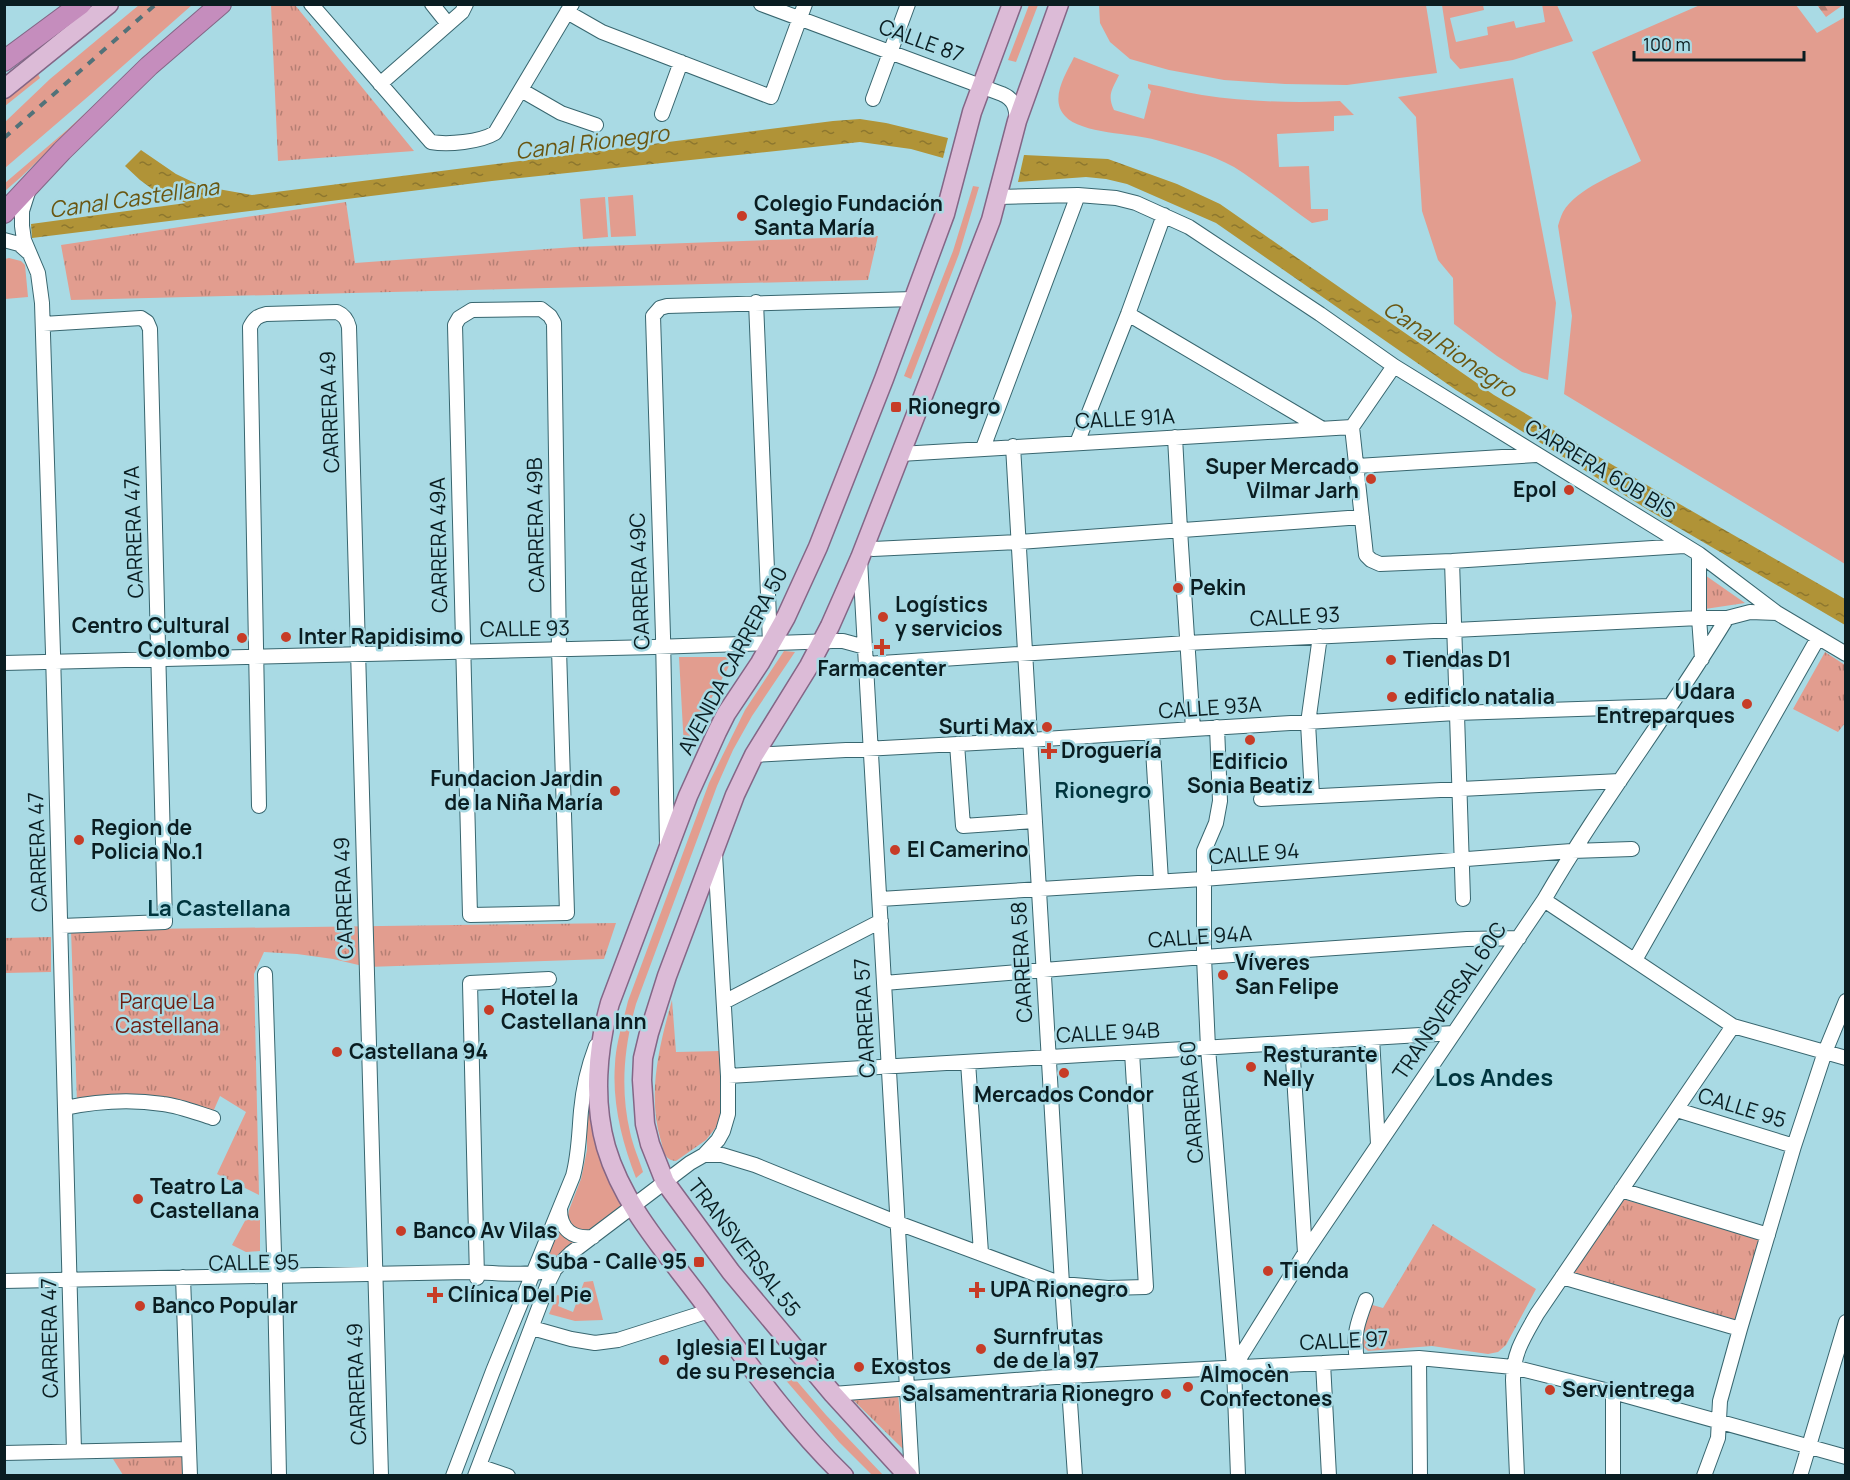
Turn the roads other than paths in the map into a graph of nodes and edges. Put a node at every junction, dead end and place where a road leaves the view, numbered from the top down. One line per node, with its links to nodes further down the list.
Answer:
1 (81, 4): 16 (highway)
2 (109, 4): 20 (main road)
3 (221, 4): 26 (highway)
4 (311, 4): 18 (street)
5 (432, 4): 14 (street)
6 (466, 4): 14 (street)
7 (761, 4): 13 (street, CALLE 87)
8 (806, 4): 13 (street)
9 (908, 4): 15 (street)
10 (1059, 4): 24 (main road)
11 (1011, 5): 19 (main road, AVENIDA CARRERA 50)
12 (569, 8): 17 (street); 21 (street)
13 (800, 19): 15 (street, CALLE 87); 17 (street)
14 (448, 24): 18 (street)
15 (890, 52): 19 (street, CALLE 87); 22 (street)
16 (9, 54)
17 (681, 62): 23 (street)
18 (380, 84): 21 (street)
19 (981, 86): 24 (street, CALLE 87); 35 (main road, AVENIDA CARRERA 50)
20 (4, 89)
21 (521, 90): 25 (street)
22 (873, 99)
23 (662, 114)
24 (1017, 121): 29 (main road)
25 (596, 125)
26 (62, 151): 27 (highway); 30 (main road)
27 (31, 184): 31 (highway); 34 (street, CARRERA 47)
28 (1078, 195): 29 (street, CARRERA 60B BIS); 32 (street, CARRERA 60B BIS); 46 (street)
29 (998, 197): 47 (main road)
30 (4, 201)
31 (4, 213)
32 (1164, 215): 37 (street); 40 (street, CARRERA 60B BIS)
33 (4, 240): 34 (street)
34 (30, 254): 39 (street, CARRERA 47)
35 (914, 299): 36 (street); 64 (main road, AVENIDA CARRERA 50)
36 (756, 303): 64 (street); 66 (street, CARRERA 49C)
37 (1128, 314): 42 (street); 44 (street)
38 (550, 316): 68 (street, CARRERA 49B); 69 (street, CARRERA 49A)
39 (42, 324): 74 (street, CARRERA 47A); 76 (street, CARRERA 47)
40 (1394, 366): 41 (street); 48 (street, CARRERA 60B BIS)
41 (1352, 427): 42 (street, CALLE 91A); 49 (street)
42 (1321, 428): 43 (street, CALLE 91A)
43 (1176, 437): 44 (street, CALLE 91A); 51 (street)
44 (1077, 442): 45 (street, CALLE 91A)
45 (1013, 446): 46 (street, CALLE 91A); 52 (street, CARRERA 58)
46 (983, 448): 47 (street, CALLE 91A)
47 (900, 454): 54 (main road)
48 (1536, 455): 49 (street); 53 (street, CARRERA 60B BIS)
49 (1357, 466): 50 (street)
50 (1362, 517): 51 (street); 56 (street)
51 (1180, 530): 52 (street); 65 (street)
52 (1019, 542): 54 (street); 71 (street, CARRERA 58)
53 (1684, 546): 55 (street, CARRERA 60B BIS); 56 (street)
54 (867, 554): 63 (main road); 67 (street, CARRERA 57)
55 (1699, 554): 57 (street, CARRERA 60B BIS); 58 (street)
56 (1452, 561): 60 (street)
57 (1777, 613): 59 (street); 62 (street, CARRERA 60B BIS)
58 (1699, 618): 59 (street, CALLE 93); 60 (street, CALLE 93); 75 (street)
59 (1727, 618): 75 (street, TRANSVERSAL 60C)
60 (1454, 630): 61 (street, CALLE 93); 80 (street)
61 (1320, 636): 65 (street, CALLE 93); 81 (street)
62 (1818, 638): 72 (street, CARRERA 60B BIS); 111 (street)
63 (823, 641): 64 (street, CALLE 93); 67 (street, CALLE 93); 88 (main road)
64 (770, 643): 66 (street, CALLE 93); 97 (main road, AVENIDA CARRERA 50)
65 (1187, 643): 71 (street, CALLE 93); 83 (street)
66 (663, 646): 68 (street, CALLE 93); 97 (street, CARRERA 49C)
67 (865, 647): 78 (street, CARRERA 57)
68 (560, 649): 69 (street, CALLE 93); 106 (street, CARRERA 49B)
69 (463, 651): 70 (street, CALLE 93); 106 (street, CARRERA 49A)
70 (358, 653): 73 (street, CALLE 93); 73 (street, CARRERA 49); 150 (street, CARRERA 49)
71 (1026, 654): 78 (street, CALLE 93); 85 (street, CARRERA 58)
72 (1845, 654)
73 (256, 656): 74 (street, CALLE 93); 93 (street)
74 (159, 659): 76 (street, CALLE 93); 108 (street, CARRERA 47A)
75 (1702, 659): 79 (street, TRANSVERSAL 60C)
76 (54, 662): 77 (street, CALLE 93); 108 (street, CARRERA 47)
77 (4, 663)
78 (866, 664): 87 (street, CARRERA 57)
79 (1670, 706): 80 (street, CALLE 93A); 89 (street, TRANSVERSAL 60C)
80 (1456, 713): 81 (street, CALLE 93A); 90 (street)
81 (1308, 723): 82 (street, CALLE 93A); 91 (street)
82 (1217, 727): 83 (street, CALLE 93A); 100 (street, CARRERA 60)
83 (1193, 729): 84 (street, CALLE 93A)
84 (1152, 733): 85 (street, CALLE 93A); 101 (street)
85 (1030, 740): 86 (street, CALLE 93A); 94 (street, CARRERA 58)
86 (957, 744): 87 (street, CALLE 93A); 94 (street)
87 (871, 748): 88 (street, CALLE 93A); 103 (street, CARRERA 57)
88 (754, 755): 95 (main road)
89 (1620, 782): 90 (street); 98 (street, TRANSVERSAL 60C)
90 (1458, 788): 91 (street); 99 (street)
91 (1312, 795): 92 (street)
92 (1261, 799)
93 (259, 806)
94 (1035, 821): 102 (street, CARRERA 58)
95 (715, 849): 117 (street); 137 (main road)
96 (1632, 849): 98 (street, CALLE 94)
97 (667, 850): 118 (main road, AVENIDA CARRERA 50)
98 (1572, 851): 99 (street, CALLE 94); 105 (street, TRANSVERSAL 60C)
99 (1461, 859): 100 (street, CALLE 94); 104 (street)
100 (1203, 879): 101 (street, CALLE 94); 110 (street, CARRERA 60)
101 (1161, 881): 102 (street, CALLE 94)
102 (1039, 889): 103 (street, CALLE 94); 112 (street, CARRERA 58)
103 (880, 899): 107 (street, CARRERA 57)
104 (1464, 899)
105 (1544, 900): 109 (street, TRANSVERSAL 60C); 111 (street)
106 (470, 915)
107 (881, 921): 115 (street, CARRERA 57); 117 (street)
108 (61, 926): 131 (street, CARRERA 47)
109 (1518, 938): 110 (street, CALLE 94A); 120 (street, TRANSVERSAL 60C)
110 (1204, 957): 112 (street, CALLE 94A); 123 (street, CARRERA 60)
111 (1635, 960): 119 (street)
112 (1044, 969): 115 (street, CALLE 94A); 126 (street, CARRERA 58)
113 (265, 974): 151 (street)
114 (549, 980): 148 (street)
115 (884, 983): 129 (street, CARRERA 57)
116 (1845, 1001): 125 (street)
117 (724, 1002): 130 (street)
118 (604, 1024): 139 (main road); 140 (street, AVENIDA CARRERA 50)
119 (1733, 1026): 125 (street); 132 (street)
120 (1454, 1033): 121 (street, CALLE 94B); 134 (street, TRANSVERSAL 60C)
121 (1372, 1038): 122 (street, CALLE 94B); 134 (street)
122 (1292, 1043): 123 (street, CALLE 94B); 145 (street)
123 (1208, 1048): 124 (street, CALLE 94B); 165 (street, CARRERA 60)
124 (1132, 1052): 126 (street, CALLE 94B); 155 (street)
125 (1825, 1052): 127 (street); 135 (street)
126 (1049, 1057): 128 (street, CALLE 94B); 155 (street, CARRERA 58)
127 (1845, 1058)
128 (968, 1062): 129 (street, CALLE 94B); 144 (street)
129 (889, 1067): 130 (street, CALLE 94B); 141 (street, CARRERA 57)
130 (728, 1076): 136 (street)
131 (65, 1108): 133 (street); 154 (street, CARRERA 47)
132 (1677, 1110): 135 (street, CALLE 95); 138 (street)
133 (213, 1118)
134 (1378, 1144): 145 (street, TRANSVERSAL 60C)
135 (1794, 1146): 142 (street)
136 (704, 1155): 137 (street); 141 (street)
137 (665, 1182): 139 (street); 170 (main road, TRANSVERSAL 55)
138 (1621, 1190): 142 (street); 149 (street)
139 (632, 1207): 143 (street); 158 (main road)
140 (560, 1209): 143 (street); 147 (street, AVENIDA CARRERA 50)
141 (898, 1223): 144 (street); 168 (street, CARRERA 57)
142 (1768, 1235): 161 (street)
143 (592, 1237): 146 (street)
144 (981, 1253): 155 (street)
145 (1305, 1253): 165 (street, TRANSVERSAL 60C)
146 (555, 1269): 147 (street, CALLE 95); 160 (street)
147 (532, 1273): 148 (street, CALLE 95); 181 (street, AVENIDA CARRERA 50)
148 (477, 1275): 150 (street, CALLE 95)
149 (1563, 1277): 161 (street); 166 (street)
150 (375, 1278): 151 (street, CALLE 95); 180 (street, CARRERA 49)
151 (275, 1280): 153 (street, CALLE 95); 179 (street)
152 (4, 1281): 154 (street, CALLE 95)
153 (184, 1281): 154 (street, CALLE 95); 173 (street)
154 (70, 1283): 156 (street, CALLE 95); 174 (street, CARRERA 47)
155 (1062, 1284): 167 (street, CARRERA 58)
156 (4, 1289)
157 (1366, 1300): 163 (street)
158 (709, 1311): 160 (street); 183 (main road)
159 (1845, 1322): 172 (street)
160 (532, 1328): 177 (street)
161 (1740, 1329): 171 (street)
162 (1419, 1358): 163 (street, CALLE 97); 166 (street, CALLE 97); 188 (street)
163 (1357, 1361): 164 (street, CALLE 97)
164 (1323, 1363): 165 (street, CALLE 97); 187 (street)
165 (1234, 1367): 167 (street, CALLE 97); 186 (street, CARRERA 60)
166 (1513, 1367): 169 (street, CALLE 97); 189 (street)
167 (1069, 1376): 168 (street, CALLE 97); 185 (street, CARRERA 58)
168 (908, 1389): 170 (street, CALLE 97); 184 (street, CARRERA 57)
169 (1613, 1392): 171 (street, CALLE 97); 190 (street)
170 (833, 1394): 184 (main road, TRANSVERSAL 55)
171 (1720, 1422): 172 (street, CALLE 97); 191 (street)
172 (1809, 1447): 176 (street, CALLE 97); 192 (street)
173 (189, 1449): 174 (street); 178 (street)
174 (74, 1451): 175 (street)
175 (4, 1452)
176 (1845, 1457)
177 (477, 1471): 182 (street)
178 (190, 1476)
179 (279, 1476)
180 (381, 1476)
181 (453, 1476)
182 (508, 1476)
183 (844, 1476)
184 (910, 1476)
185 (1075, 1476)
186 (1238, 1476)
187 (1329, 1476)
188 (1420, 1476)
189 (1517, 1476)
190 (1613, 1476)
191 (1704, 1476)
192 (1800, 1476)

